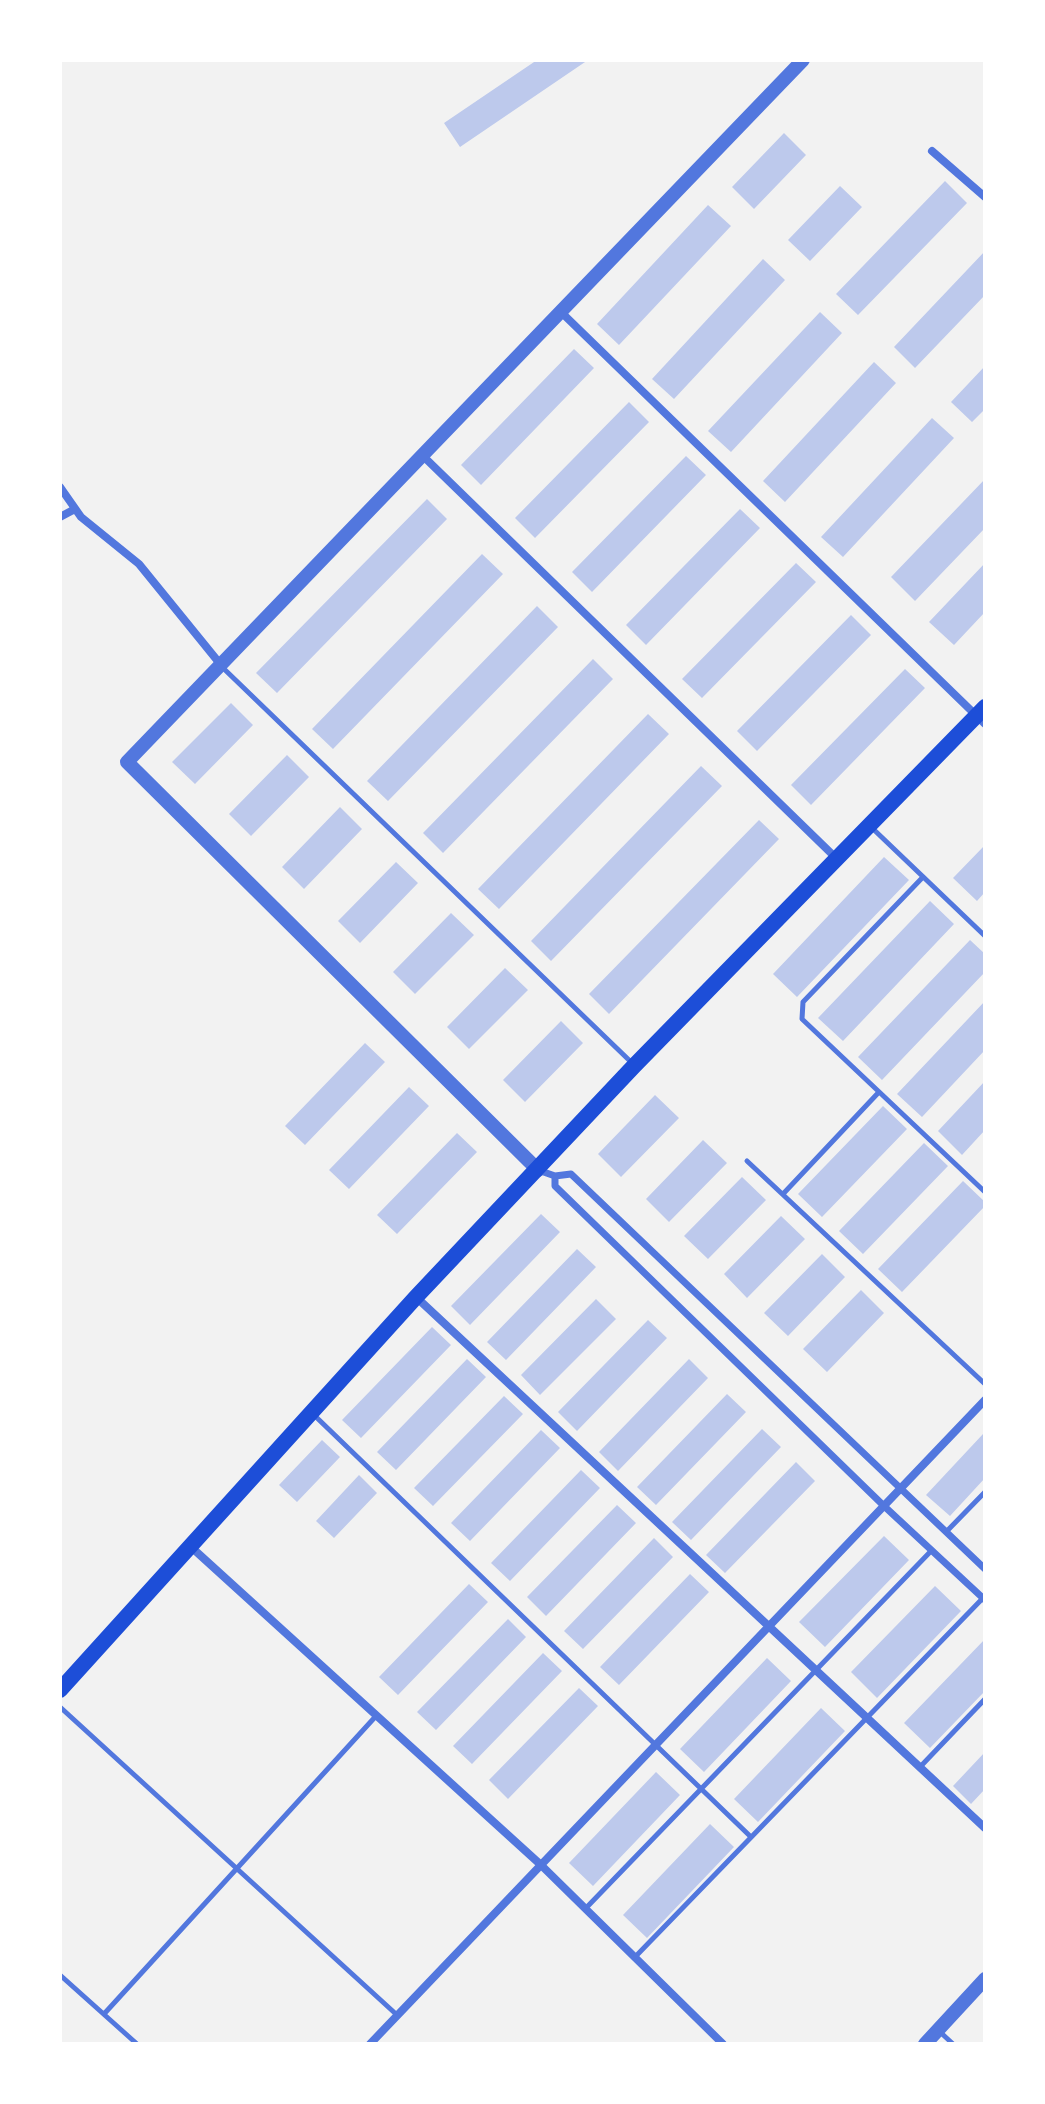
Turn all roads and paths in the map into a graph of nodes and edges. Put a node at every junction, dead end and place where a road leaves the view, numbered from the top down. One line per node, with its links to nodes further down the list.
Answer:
1 (803, 60): 4 (street)
2 (932, 151): 3 (street)
3 (985, 197)
4 (562, 313): 5 (street); 10 (street)
5 (423, 456): 9 (street); 12 (street)
6 (60, 487): 7 (street)
7 (75, 509): 8 (street); 9 (street)
8 (60, 517)
9 (221, 665): 15 (lane); 18 (street)
10 (982, 716): 11 (main road)
11 (869, 826): 12 (main road); 13 (lane)
12 (837, 859): 15 (main road)
13 (923, 877): 14 (lane); 16 (lane)
14 (985, 936)
15 (634, 1066): 18 (main road)
16 (879, 1092): 20 (lane); 21 (lane)
17 (747, 1161): 21 (lane)
18 (538, 1170): 19 (street); 22 (main road)
19 (555, 1176): 26 (street); 28 (street)
20 (985, 1192)
21 (783, 1194): 23 (lane)
22 (416, 1297): 25 (main road); 34 (street)
23 (985, 1384)
24 (985, 1400): 26 (street)
25 (311, 1412): 30 (main road); 41 (lane)
26 (899, 1489): 28 (street); 29 (street)
27 (985, 1492): 29 (lane)
28 (884, 1506): 31 (street); 34 (street)
29 (946, 1533): 32 (street)
30 (189, 1545): 36 (main road); 39 (street)
31 (932, 1550): 33 (street); 35 (lane)
32 (985, 1569)
33 (984, 1599): 40 (lane)
34 (769, 1626): 35 (street); 41 (street)
35 (816, 1670): 40 (street); 43 (lane)
36 (60, 1690)
37 (985, 1699): 42 (lane)
38 (60, 1707): 47 (lane)
39 (377, 1716): 46 (street); 47 (lane)
40 (866, 1717): 42 (street); 45 (lane)
41 (656, 1745): 43 (lane); 46 (street)
42 (920, 1767): 44 (street)
43 (701, 1789): 45 (lane); 48 (lane)
44 (985, 1828)
45 (751, 1837): 49 (lane)
46 (541, 1865): 48 (street); 53 (street)
47 (237, 1869): 52 (lane); 53 (lane)
48 (586, 1908): 49 (street)
49 (636, 1956): 57 (street)
50 (60, 1975): 52 (lane)
51 (985, 1979): 54 (street)
52 (104, 2014): 55 (lane)
53 (398, 2015): 56 (street)
54 (938, 2030): 58 (street); 59 (lane)
55 (137, 2044)
56 (370, 2044)
57 (723, 2044)
58 (925, 2044)
59 (953, 2044)

